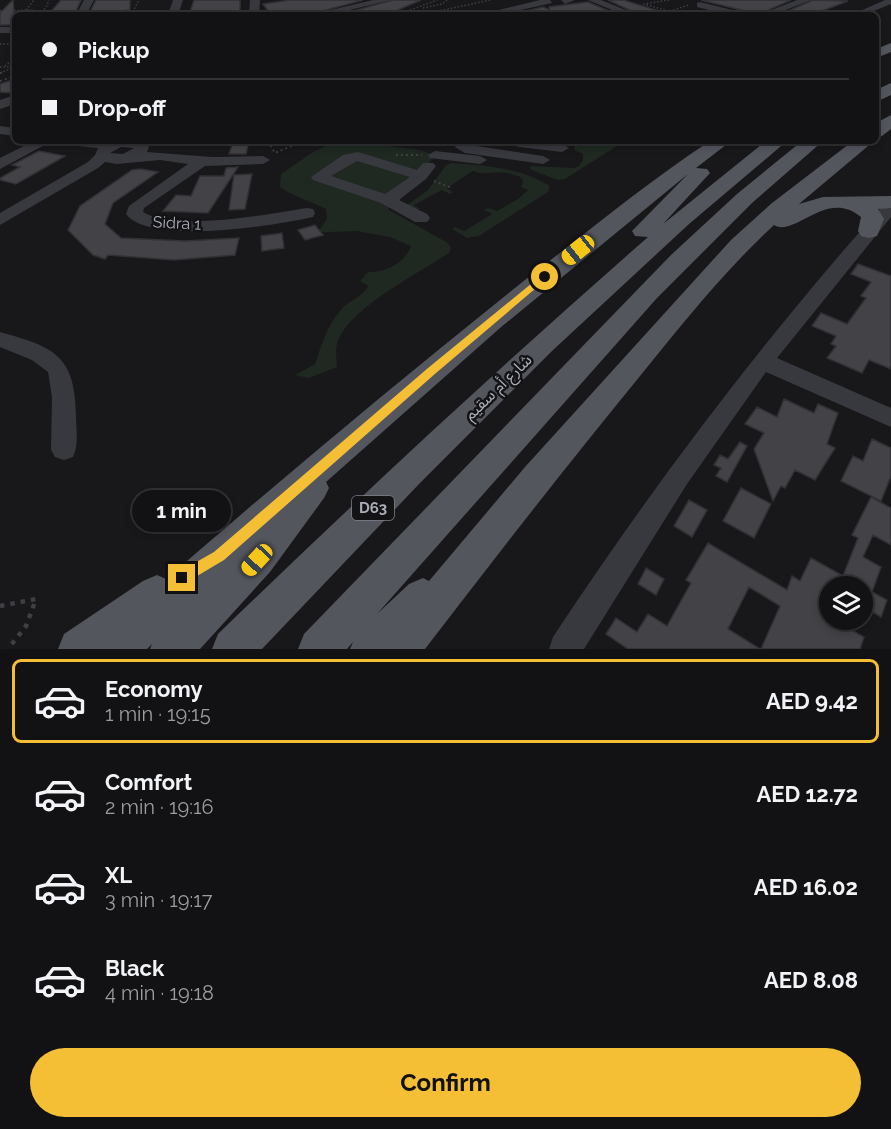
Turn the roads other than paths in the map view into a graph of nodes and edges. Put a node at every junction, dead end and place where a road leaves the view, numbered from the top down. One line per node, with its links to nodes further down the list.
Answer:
1 (386, 0): 12 (street)
2 (545, 0): 11 (street)
3 (570, 0): 7 (street)
4 (593, 0): 15 (street)
5 (774, 0): 9 (street)
6 (806, 0): 9 (street)
7 (565, 1)
8 (891, 1): 18 (street)
9 (793, 4): 17 (street)
10 (695, 5): 16 (street)
11 (512, 9): 13 (street); 14 (street)
12 (329, 12)
13 (498, 12)
14 (518, 12)
15 (625, 12)
16 (727, 12)
17 (772, 12)
18 (864, 12)
19 (891, 103): 20 (main road)
20 (879, 113)
21 (891, 120): 22 (main road)
22 (879, 130)
23 (39, 144): 41 (street)
24 (82, 144): 35 (street)
25 (443, 144): 36 (street)
26 (464, 144): 37 (street)
27 (531, 144): 34 (street)
28 (718, 144): 58 (main road)
29 (735, 144): 53 (main road)
30 (774, 144): 53 (main road, شارع أم سقيم / D63)
31 (810, 144): 65 (main road)
32 (843, 144): 43 (main road)
33 (862, 144): 43 (main road)
34 (562, 148)
35 (118, 153): 40 (street); 49 (street); 51 (street)
36 (434, 157): 37 (street); 42 (street)
37 (521, 157): 39 (street)
38 (263, 160): 40 (street)
39 (543, 160)
40 (200, 162): 47 (street, Sidra 1)
41 (0, 164)
42 (421, 176): 44 (street); 44 (street)
43 (812, 182): 52 (main road)
44 (387, 200): 48 (street)
45 (842, 202): 46 (main road); 50 (main road); 52 (main road)
46 (891, 205): 50 (street)
47 (307, 213)
48 (421, 218)
49 (0, 220)
50 (869, 231): 55 (street)
51 (0, 235)
52 (739, 244): 60 (main road)
53 (560, 329): 64 (main road, شارع أم سقيم / D63)
54 (2, 341): 57 (street)
55 (762, 362): 56 (street); 68 (street)
56 (891, 418)
57 (64, 450)
58 (332, 457): 59 (main road); 63 (main road)
59 (219, 556): 61 (main road); 62 (main road)
60 (465, 566): 66 (main road); 67 (main road)
61 (79, 649)
62 (116, 649)
63 (171, 649)
64 (233, 649)
65 (319, 649)
66 (371, 649)
67 (399, 649)
68 (565, 649)

